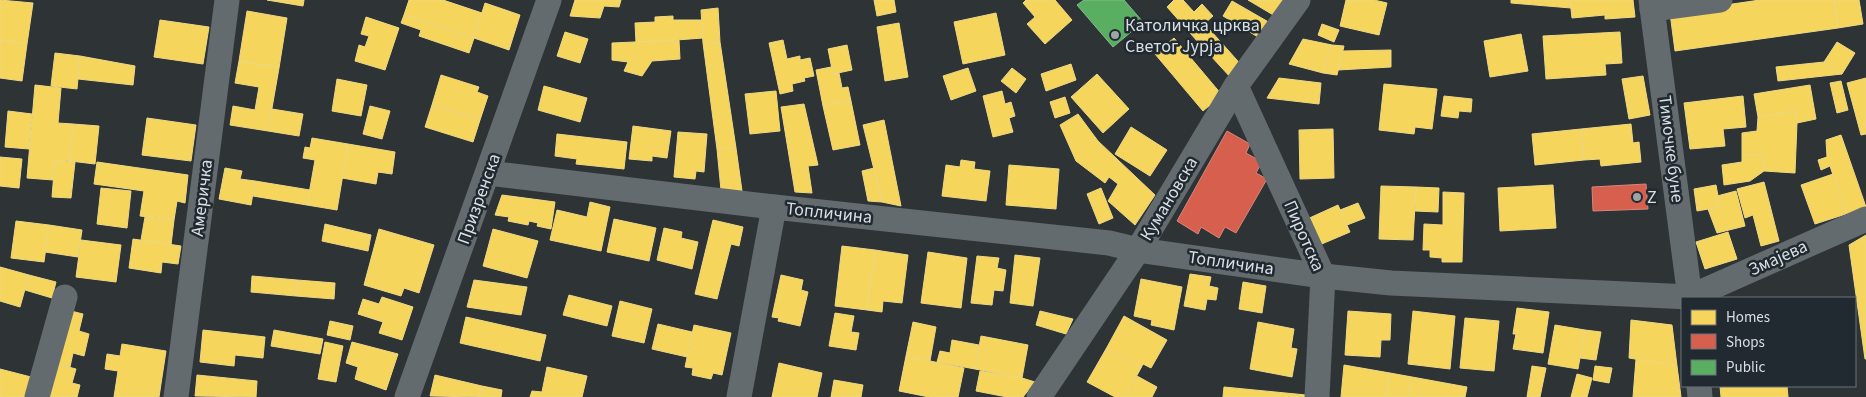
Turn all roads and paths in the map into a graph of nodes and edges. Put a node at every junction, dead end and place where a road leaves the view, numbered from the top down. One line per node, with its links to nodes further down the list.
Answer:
1 (227, 0): 15 (street, Америчка)
2 (549, 0): 7 (street, Призренска)
3 (1298, 0): 6 (street, Кумановска)
4 (1720, 0): 5 (street)
5 (1652, 5): 13 (street, Тимочке буне)
6 (1236, 86): 10 (street, Кумановска); 11 (street, Пиротска)
7 (488, 173): 8 (street, Топличина); 16 (street, Призренска)
8 (774, 207): 10 (street, Топличина); 17 (street, Топличина)
9 (1866, 218): 13 (street, Змајева)
10 (1138, 250): 11 (street, Топличина); 18 (street, Кумановска)
11 (1323, 276): 13 (street, Топличина); 19 (street, Пиротска)
12 (65, 297): 14 (street)
13 (1690, 297)
14 (37, 397)
15 (176, 397)
16 (407, 397)
17 (739, 397)
18 (1039, 397)
19 (1317, 397)

